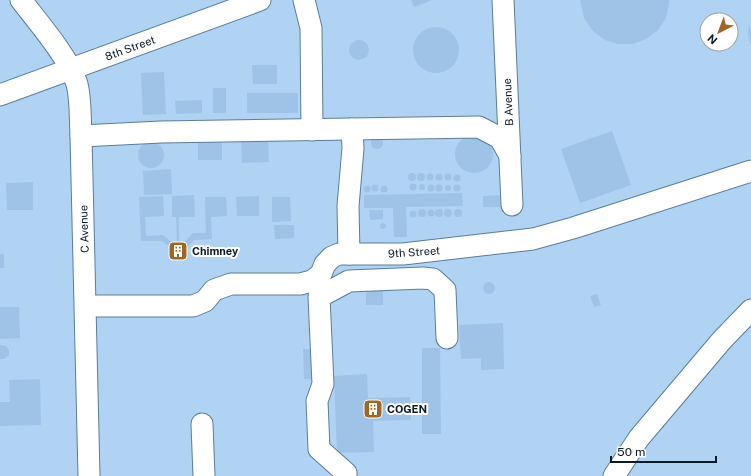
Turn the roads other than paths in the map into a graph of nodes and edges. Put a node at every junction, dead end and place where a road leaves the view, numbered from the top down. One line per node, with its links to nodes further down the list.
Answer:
1 (21, 0): 5 (lane, C Avenue)
2 (260, 0): 5 (lane, 8th Street)
3 (304, 0): 8 (lane)
4 (503, 0): 10 (lane, B Avenue)
5 (70, 70): 6 (lane, 8th Street); 9 (lane, C Avenue)
6 (0, 95)
7 (352, 129): 8 (lane); 10 (lane); 13 (lane)
8 (312, 130): 9 (lane)
9 (81, 136): 14 (lane, C Avenue)
10 (510, 156): 12 (lane, B Avenue)
11 (751, 171): 13 (lane, 9th Street)
12 (512, 205)
13 (349, 254): 14 (lane, 9th Street)
14 (86, 306): 18 (lane, C Avenue)
15 (751, 310): 21 (lane)
16 (447, 338): 20 (lane)
17 (202, 424): 19 (lane)
18 (89, 476)
19 (204, 476)
20 (346, 476)
21 (614, 476)

